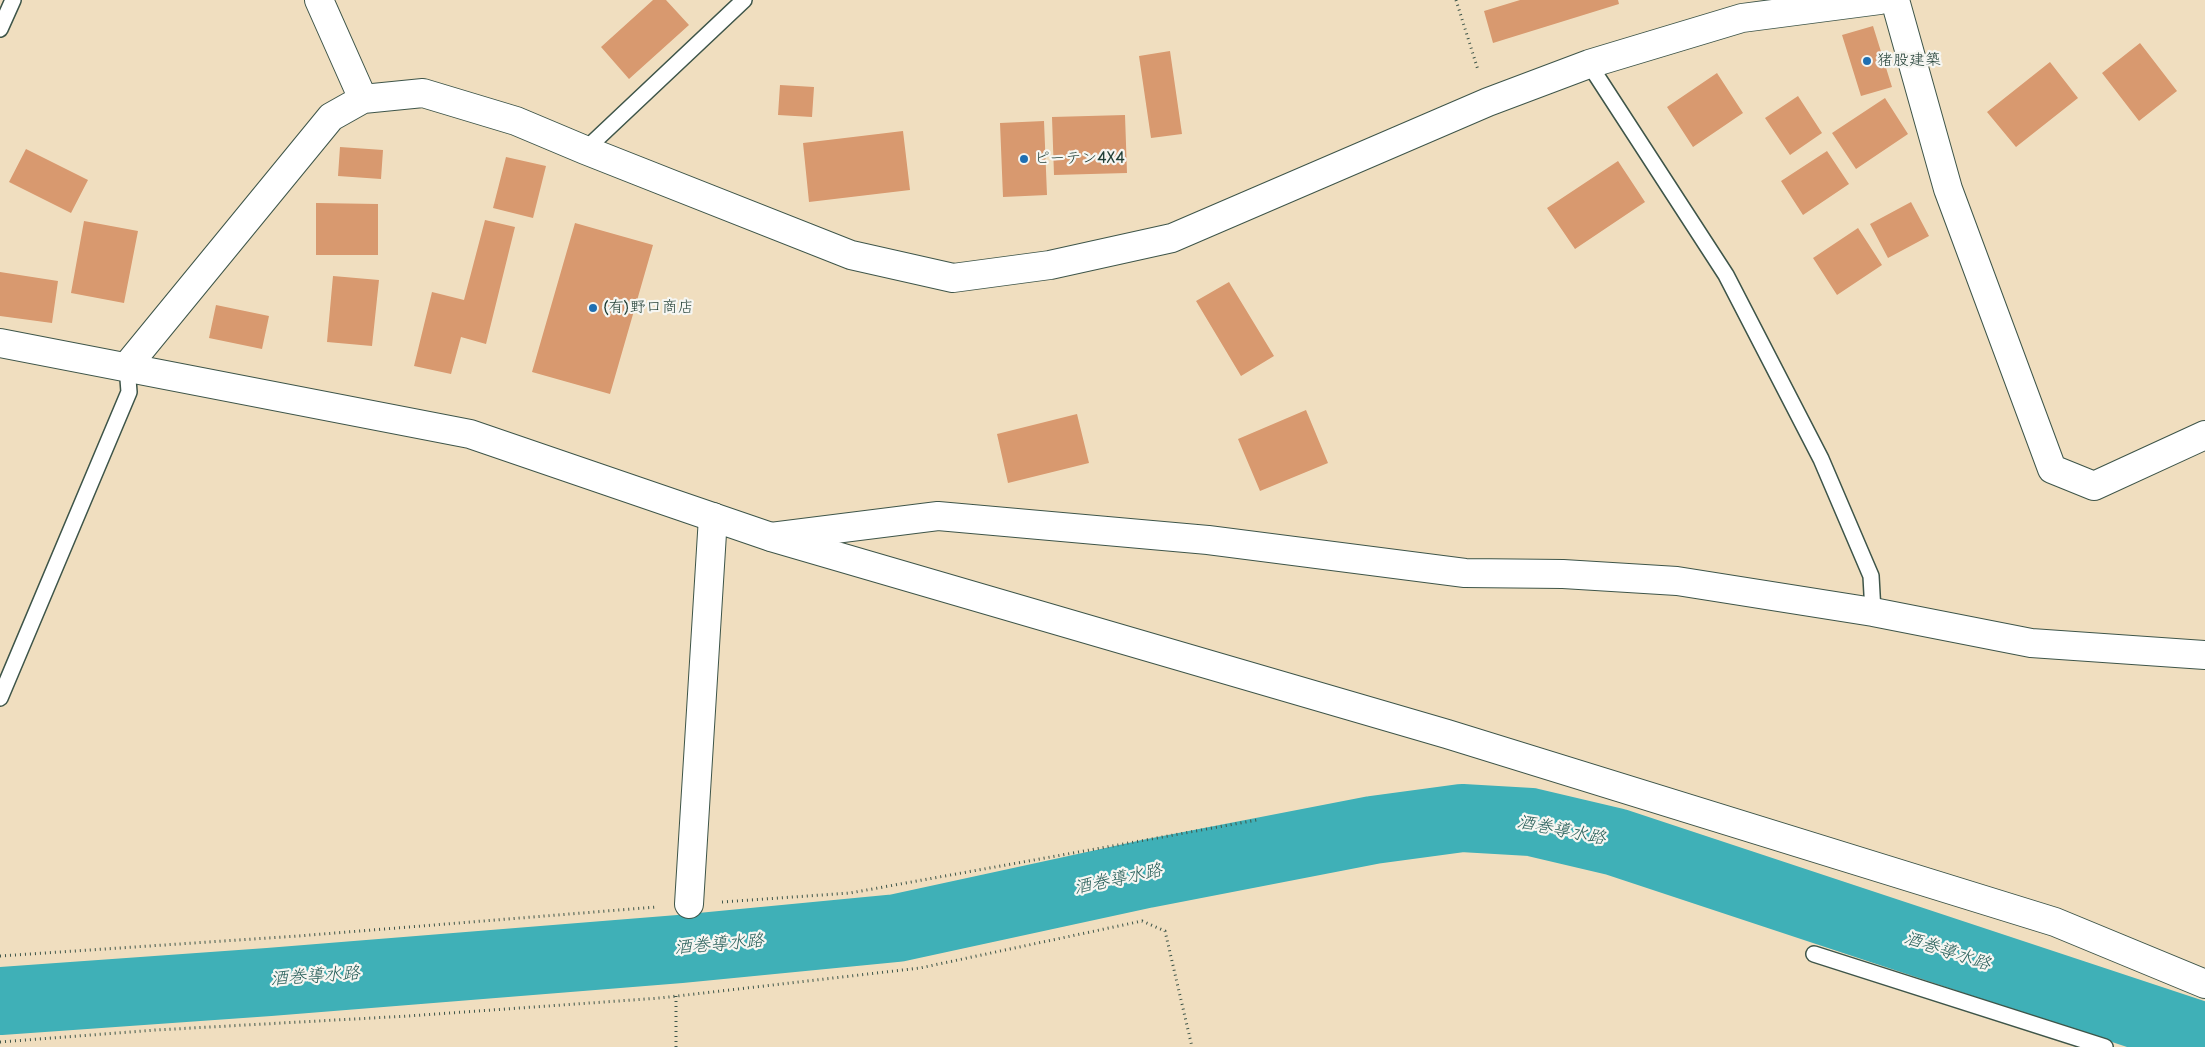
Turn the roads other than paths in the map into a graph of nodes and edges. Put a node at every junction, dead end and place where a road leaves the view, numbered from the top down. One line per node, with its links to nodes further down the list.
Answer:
1 (14, 0): 6 (lane)
2 (319, 0): 8 (street)
3 (744, 0): 9 (lane)
4 (1880, 0): 7 (street)
5 (1895, 0): 12 (street)
6 (0, 29)
7 (1589, 64): 9 (street); 15 (lane)
8 (363, 99): 9 (street); 11 (street)
9 (584, 150)
10 (0, 343): 11 (street)
11 (127, 366): 13 (street); 17 (lane)
12 (2205, 435)
13 (714, 517): 14 (street); 18 (street)
14 (771, 537): 15 (street); 20 (street)
15 (1873, 612): 16 (street)
16 (2205, 655)
17 (0, 698)
18 (689, 904)
19 (1814, 954): 21 (lane)
20 (2205, 984)
21 (2105, 1047)

